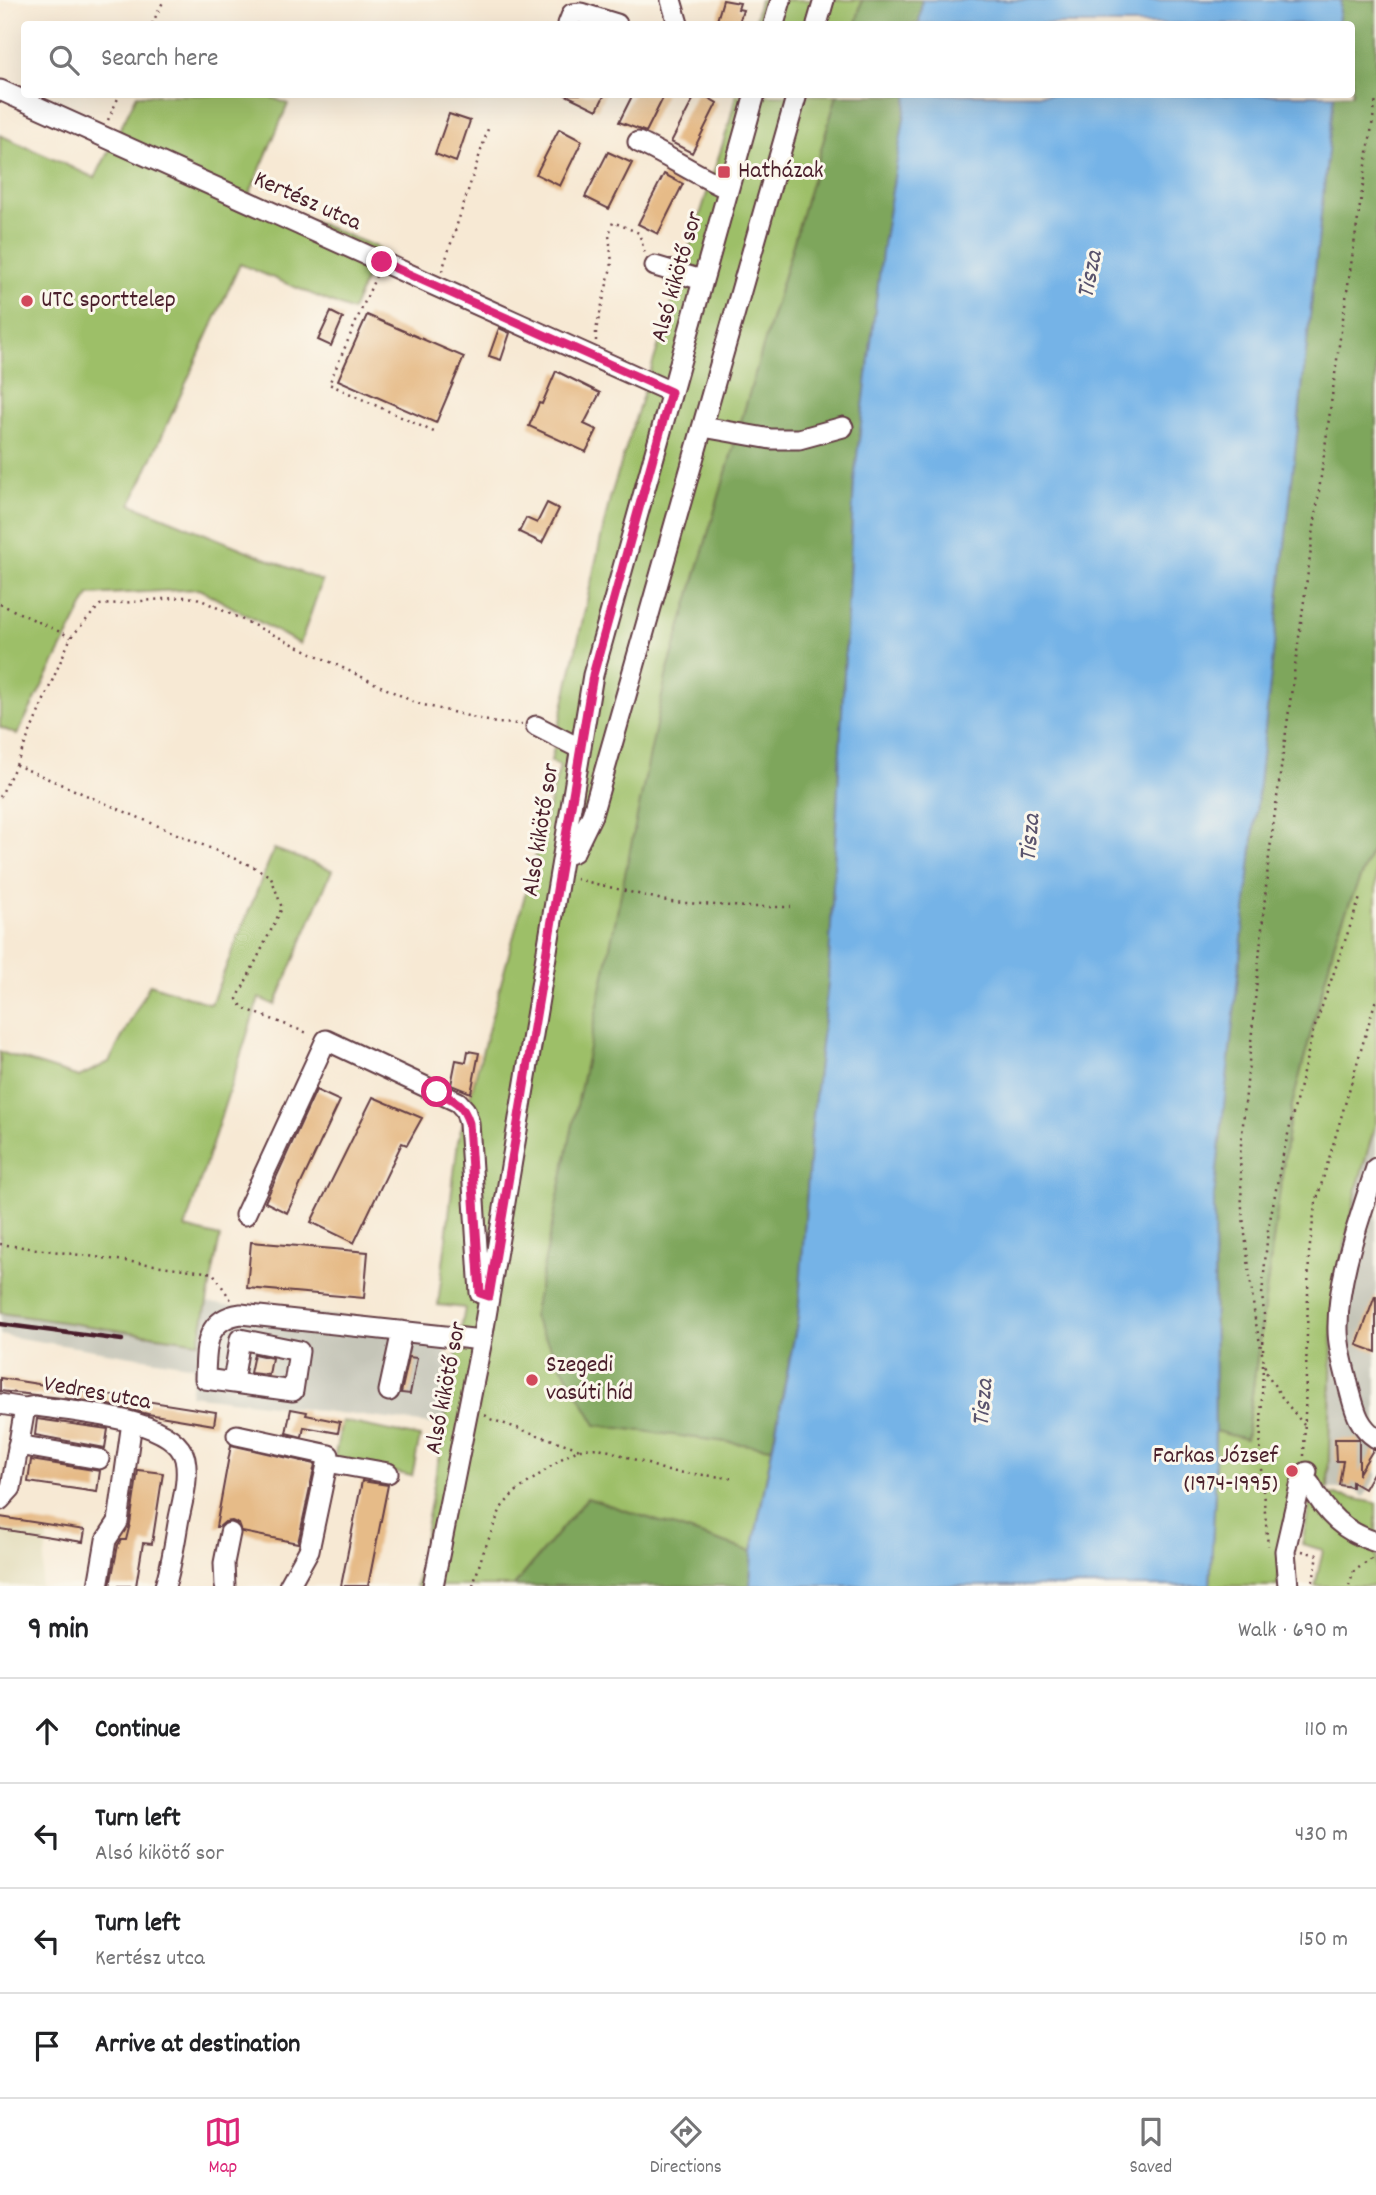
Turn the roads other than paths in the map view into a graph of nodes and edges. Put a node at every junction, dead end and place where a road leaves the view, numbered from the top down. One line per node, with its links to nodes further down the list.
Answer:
1 (671, 0): 6 (street)
2 (781, 0): 7 (street)
3 (824, 0): 8 (street)
4 (569, 21): 5 (street)
5 (607, 21)
6 (677, 21)
7 (775, 21)
8 (818, 21)
9 (0, 90): 16 (street, Kertész utca)
10 (754, 98): 13 (street, Alsó kikötő sor)
11 (796, 98): 17 (street)
12 (638, 142): 13 (street)
13 (728, 189): 15 (street, Alsó kikötő sor)
14 (654, 266): 15 (street)
15 (702, 280): 16 (street, Alsó kikötő sor)
16 (671, 392): 20 (street, Alsó kikötő sor)
17 (703, 427): 18 (street); 21 (street)
18 (844, 427)
19 (536, 726): 20 (street)
20 (579, 748): 21 (street, Alsó kikötő sor)
21 (561, 866): 24 (street, Alsó kikötő sor)
22 (1376, 1168): 33 (street)
23 (245, 1215): 24 (street)
24 (489, 1296): 26 (street, Alsó kikötő sor)
25 (402, 1331): 26 (street); 27 (street); 28 (street)
26 (482, 1340): 45 (street, Alsó kikötő sor)
27 (233, 1382)
28 (389, 1391)
29 (0, 1404): 30 (street, Vedres utca)
30 (25, 1408): 31 (street, Vedres utca); 34 (street)
31 (132, 1422): 41 (street); 42 (street, Vedres utca)
32 (237, 1435): 36 (street)
33 (1376, 1438)
34 (18, 1445): 35 (street); 38 (street)
35 (99, 1459)
36 (327, 1462): 37 (street); 44 (street)
37 (388, 1473)
38 (0, 1500)
39 (230, 1533): 43 (street)
40 (1376, 1542): 46 (street)
41 (98, 1586)
42 (165, 1586)
43 (225, 1586)
44 (289, 1586)
45 (433, 1586)
46 (1288, 1586)

